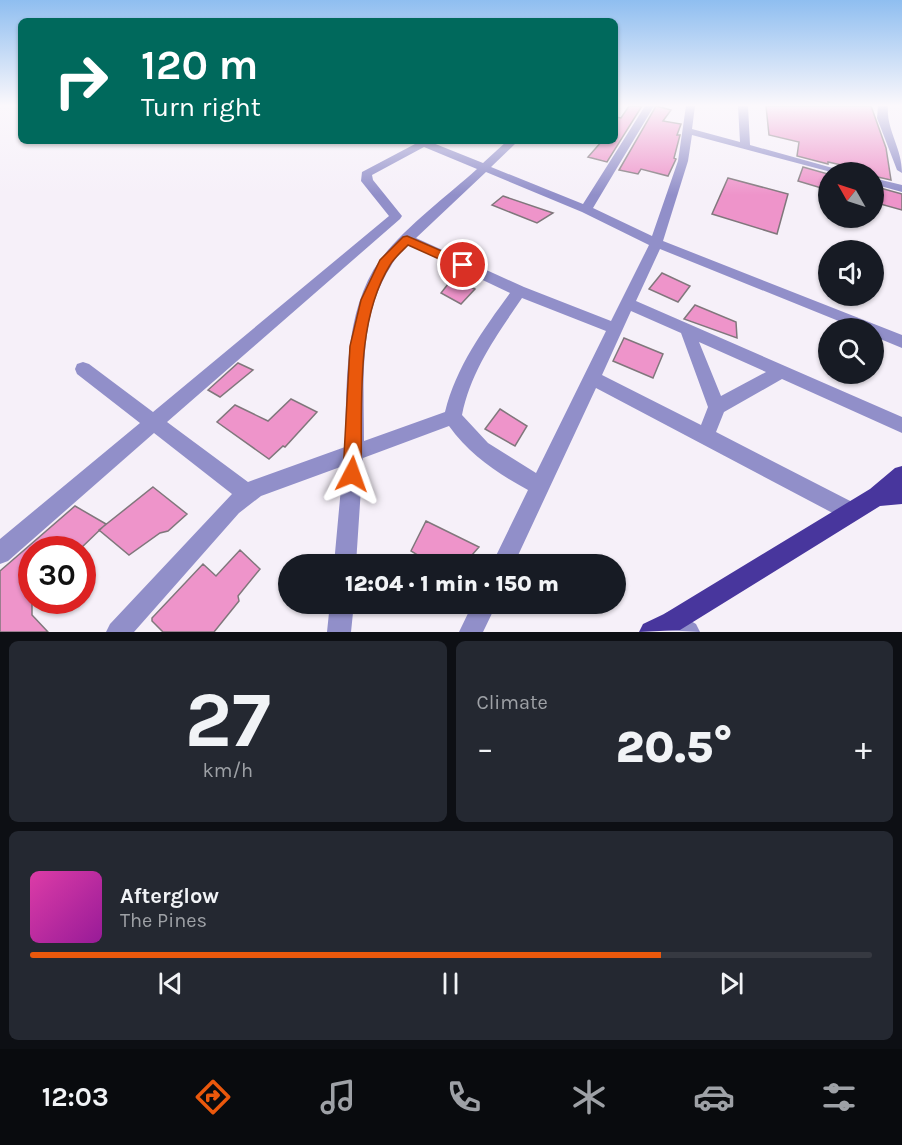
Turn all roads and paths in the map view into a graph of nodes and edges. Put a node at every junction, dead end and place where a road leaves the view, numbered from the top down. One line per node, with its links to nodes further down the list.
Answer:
1 (632, 135): 15 (street)
2 (686, 135): 17 (street)
3 (704, 135): 9 (street)
4 (744, 135): 9 (street)
5 (889, 135): 12 (street)
6 (418, 144): 30 (street)
7 (426, 144): 11 (street)
8 (510, 144): 11 (street)
9 (745, 146): 10 (street)
10 (818, 166)
11 (484, 169): 15 (street); 16 (street)
12 (902, 171)
13 (884, 184): 14 (street)
14 (902, 189)
15 (586, 209): 17 (street)
16 (407, 239): 18 (street); 33 (street)
17 (656, 243): 19 (street); 20 (street)
18 (519, 291): 21 (street); 29 (street)
19 (627, 303): 21 (street); 22 (street)
20 (844, 318)
21 (615, 328): 27 (street)
22 (687, 330): 26 (street); 28 (street)
23 (884, 334): 24 (street)
24 (902, 342)
25 (83, 369): 30 (street)
26 (781, 372): 28 (street); 31 (street)
27 (591, 377): 32 (street); 35 (street)
28 (717, 407): 32 (street)
29 (453, 417): 33 (street); 35 (street)
30 (154, 424): 36 (street); 40 (street)
31 (902, 425)
32 (705, 436): 39 (street)
33 (354, 452): 36 (street); 41 (street)
34 (902, 475): 38 (main road)
35 (539, 485): 42 (street)
36 (248, 494): 46 (street)
37 (902, 494): 38 (main road)
38 (877, 496): 39 (main road)
39 (851, 512): 45 (main road)
40 (0, 553)
41 (346, 554)
42 (508, 554)
43 (341, 614): 47 (street)
44 (480, 614): 48 (street)
45 (670, 629)
46 (118, 632)
47 (339, 632)
48 (471, 632)

